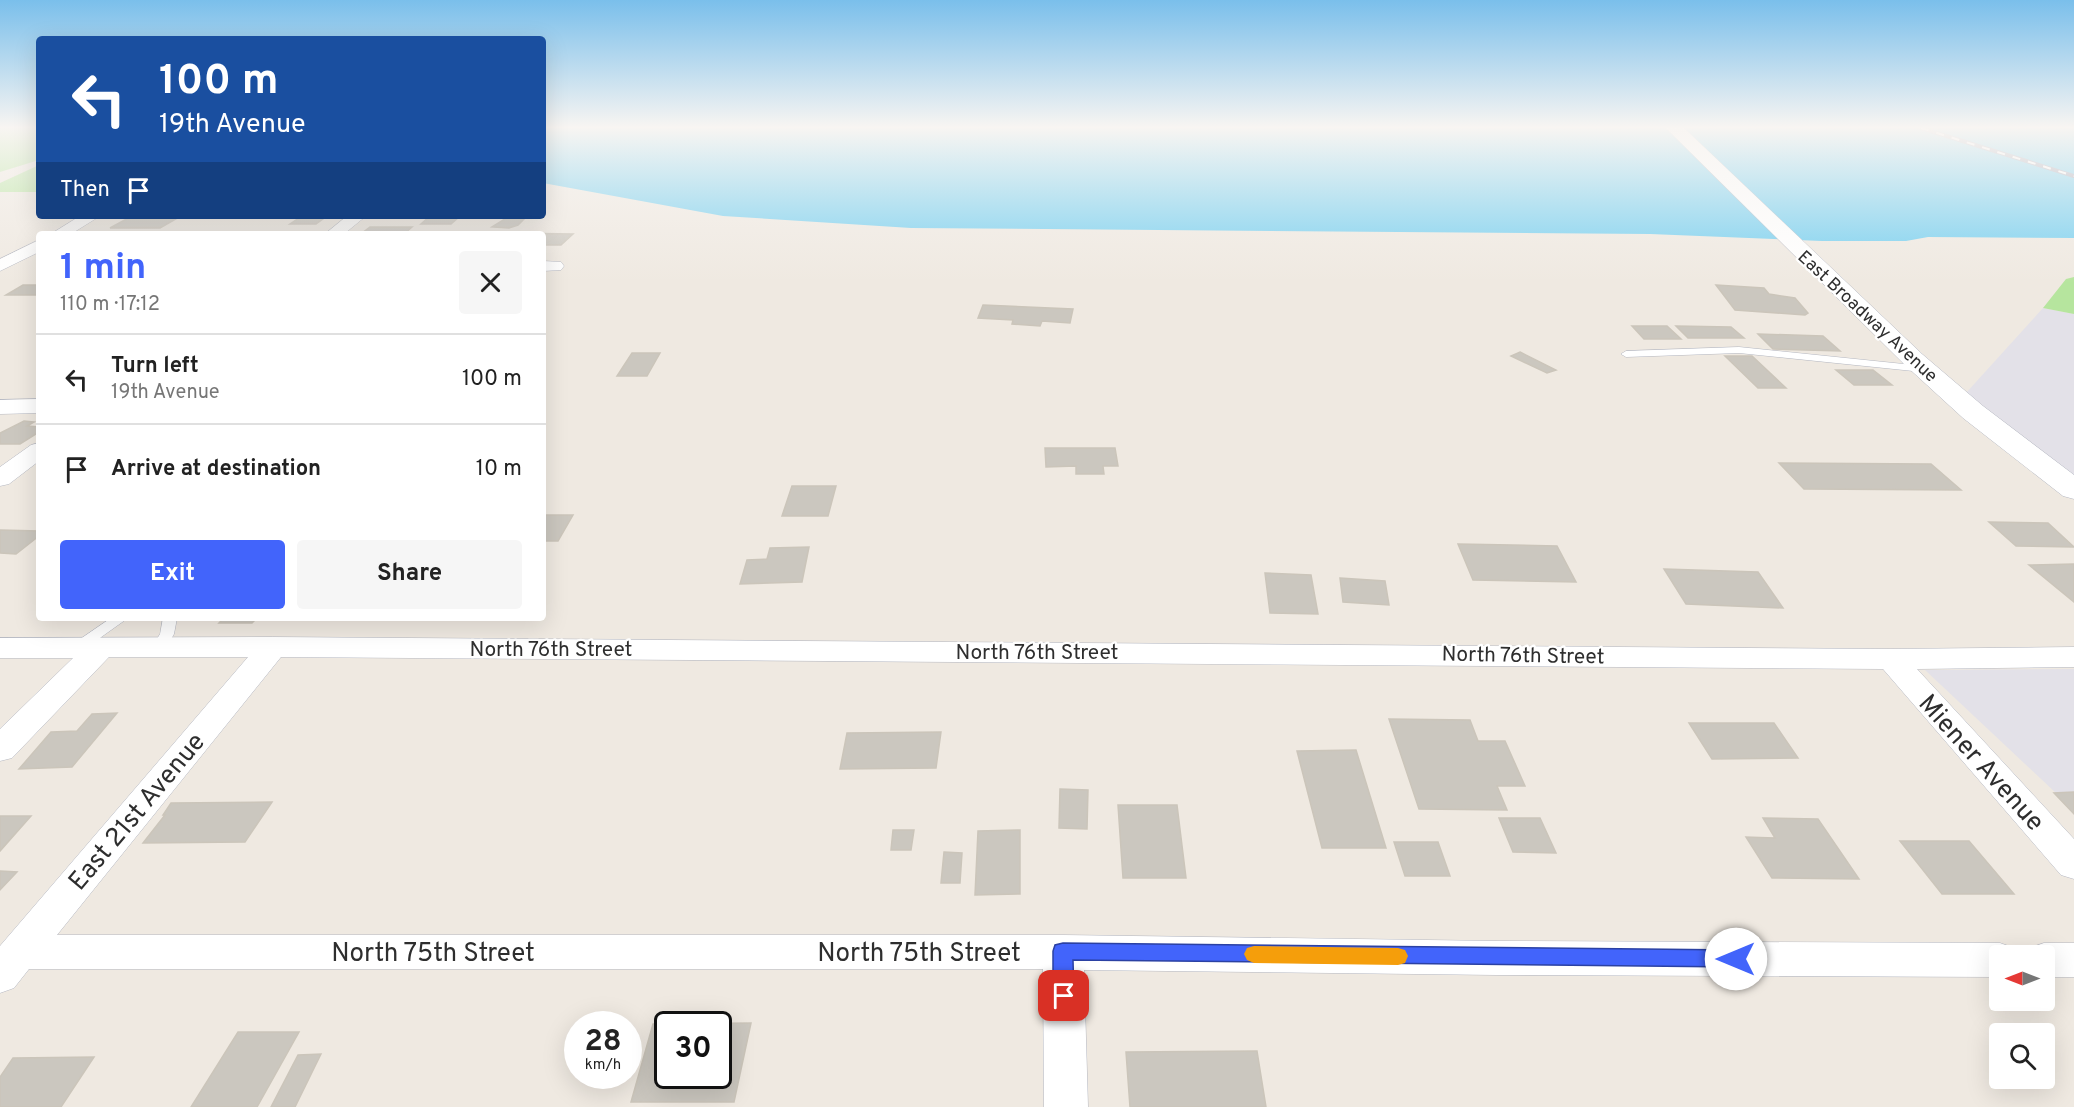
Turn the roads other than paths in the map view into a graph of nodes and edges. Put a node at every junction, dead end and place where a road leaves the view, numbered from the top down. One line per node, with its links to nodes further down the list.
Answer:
1 (1727, 180): 10 (main road, East Broadway Avenue)
2 (86, 219): 4 (street)
3 (354, 219): 5 (street)
4 (64, 231)
5 (337, 231)
6 (36, 247): 7 (street)
7 (0, 266): 8 (street)
8 (36, 267)
9 (1626, 354): 10 (lane)
10 (1923, 369): 15 (main road, East Broadway Avenue)
11 (36, 406): 12 (street)
12 (0, 407)
13 (36, 452): 14 (street)
14 (0, 479)
15 (2074, 490)
16 (118, 621): 18 (lane)
17 (169, 621): 19 (lane)
18 (90, 647): 19 (street, North 76th Street); 21 (street, North 76th Street); 24 (street)
19 (160, 647): 20 (street, North 76th Street)
20 (273, 647): 23 (street, North 76th Street); 30 (street, East 21st Avenue)
21 (0, 648)
22 (2074, 657): 23 (street, North 76th Street)
23 (1891, 659): 25 (street, Miener Avenue)
24 (0, 749)
25 (2074, 864)
26 (1063, 951): 27 (street, North 75th Street); 30 (street, North 75th Street); 31 (street)
27 (1989, 960)
28 (2055, 960): 29 (street)
29 (2074, 960)
30 (10, 964)
31 (1066, 1107)

